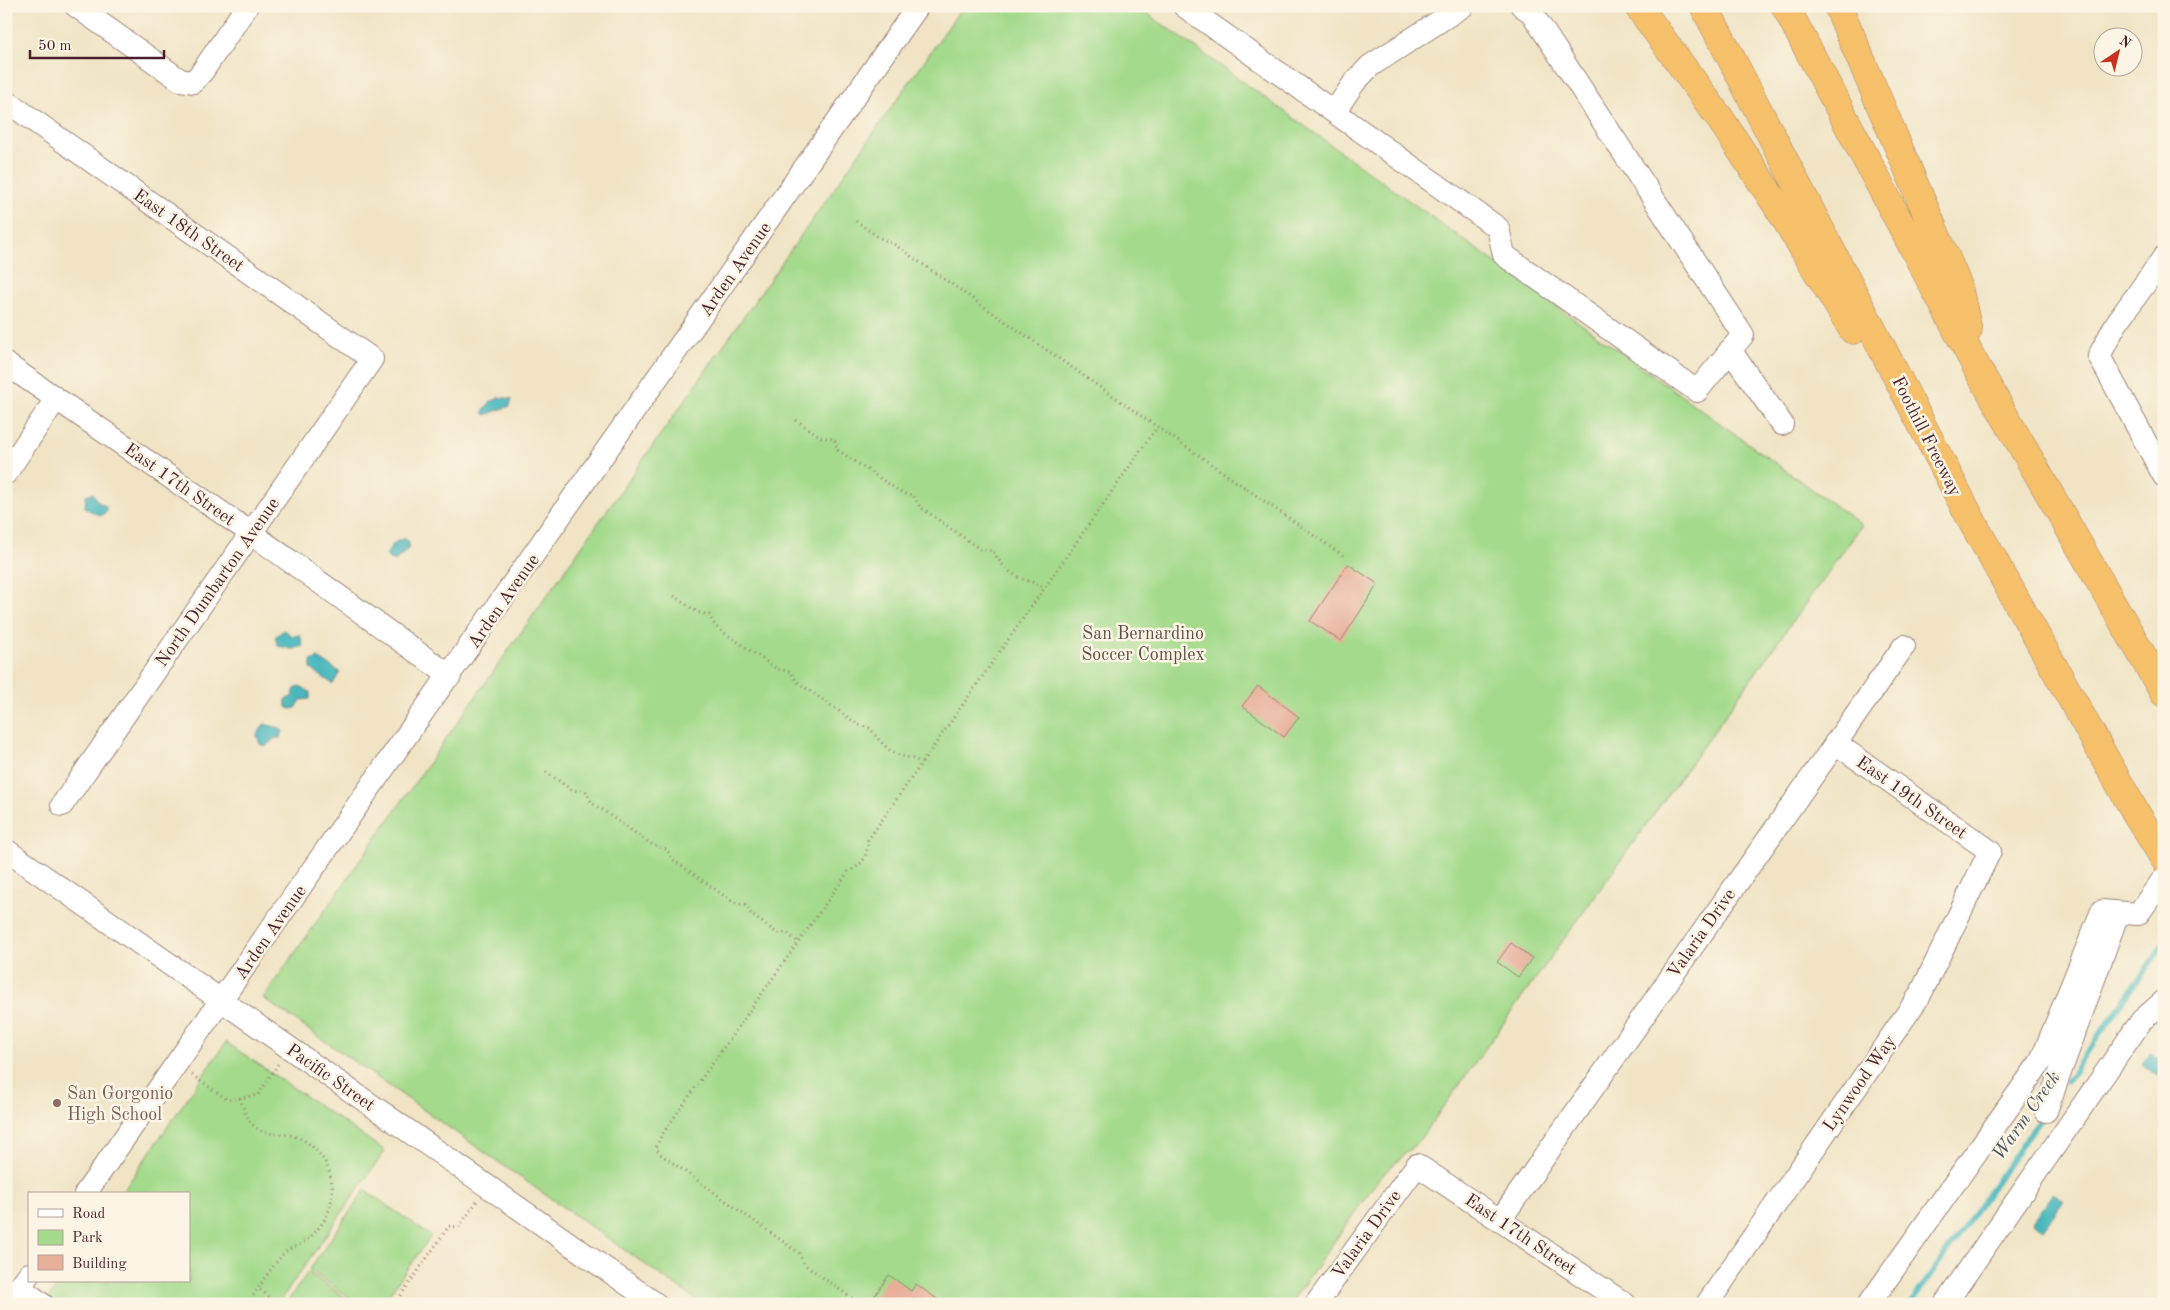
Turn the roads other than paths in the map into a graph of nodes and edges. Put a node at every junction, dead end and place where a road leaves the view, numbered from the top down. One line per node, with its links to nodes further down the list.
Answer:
1 (76, 6): 2 (street)
2 (247, 6)
3 (918, 6): 25 (street, Arden Avenue)
4 (1184, 6): 12 (street)
5 (1463, 6): 12 (street)
6 (1522, 6): 14 (street)
7 (1638, 6): 22 (highway)
8 (1704, 6): 22 (highway, Foothill Freeway)
9 (1785, 6): 17 (highway)
10 (1838, 6): 17 (highway)
11 (6, 101): 15 (street, East 18th Street)
12 (1334, 112): 14 (street)
13 (2164, 257): 21 (street)
14 (1730, 350): 19 (street)
15 (372, 359): 23 (street, North Dumbarton Avenue)
16 (6, 364): 18 (street, East 17th Street)
17 (1977, 368): 26 (highway)
18 (56, 399): 20 (street); 23 (street, East 17th Street)
19 (1782, 424)
20 (6, 473)
21 (2164, 476)
22 (1974, 525): 31 (highway, Foothill Freeway)
23 (251, 534): 25 (street, East 17th Street); 28 (street, North Dumbarton Avenue)
24 (1904, 646): 27 (street, Valaria Drive)
25 (450, 676): 34 (street, Arden Avenue)
26 (2164, 693)
27 (1835, 743): 30 (street, East 19th Street); 39 (street, Valaria Drive)
28 (62, 805)
29 (6, 850): 34 (street, Pacific Street)
30 (1990, 850): 46 (street, Lynwood Way)
31 (2164, 858)
32 (2164, 878): 33 (street)
33 (2118, 912): 36 (street); 47 (street)
34 (222, 1001): 38 (street, Arden Avenue); 43 (street, Pacific Street)
35 (2164, 1001): 48 (street)
36 (2046, 1111)
37 (1417, 1165): 39 (street, East 17th Street); 44 (street, Valaria Drive)
38 (86, 1192)
39 (1500, 1220): 41 (street, East 17th Street)
40 (18, 1288): 42 (street)
41 (1596, 1296): 45 (street, East 17th Street)
42 (42, 1304)
43 (656, 1304)
44 (1316, 1304)
45 (1625, 1304)
46 (1707, 1304)
47 (1869, 1304)
48 (1945, 1304)

